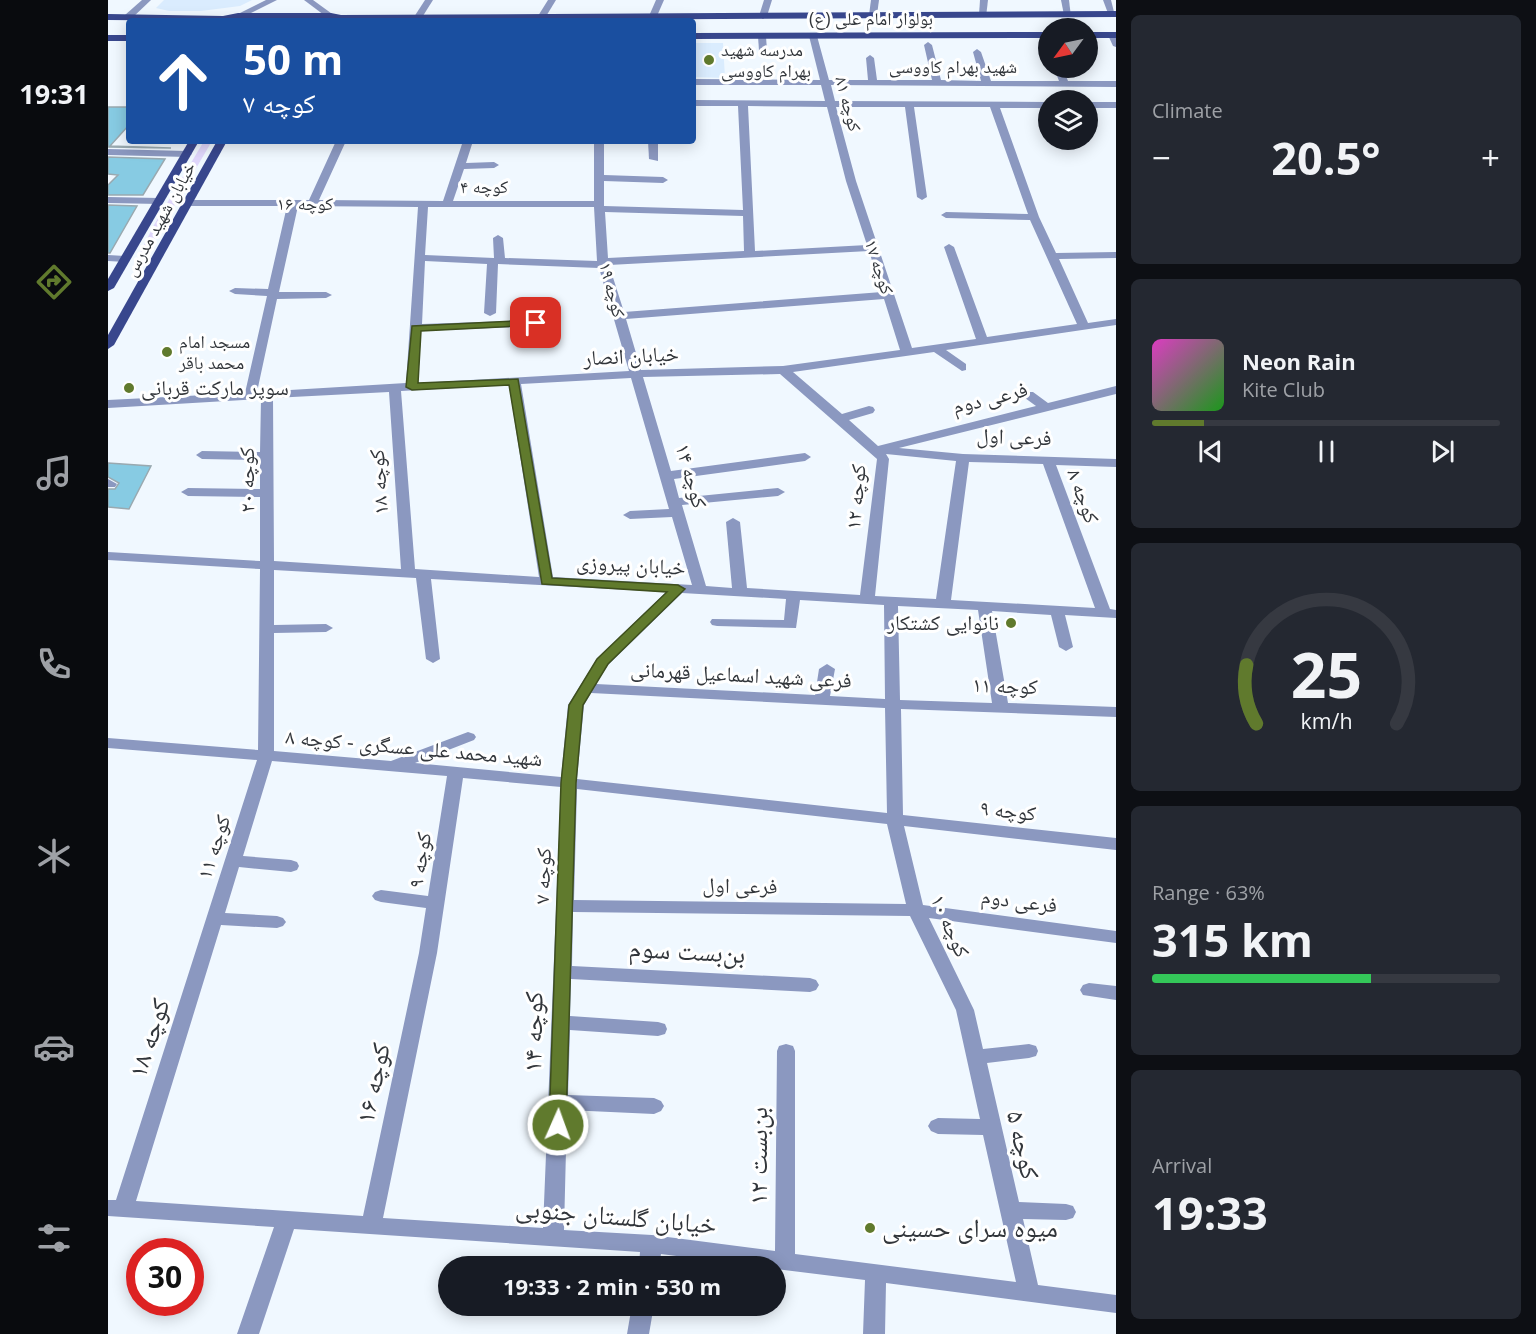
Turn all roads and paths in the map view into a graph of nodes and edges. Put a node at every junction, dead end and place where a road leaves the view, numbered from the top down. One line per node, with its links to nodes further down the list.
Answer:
1 (147, 0): 21 (street)
2 (273, 0): 16 (street)
3 (308, 0): 17 (street)
4 (429, 0): 24 (street)
5 (552, 0): 18 (street)
6 (660, 0): 19 (street)
7 (768, 0): 20 (street)
8 (875, 0): 13 (street)
9 (984, 0): 14 (street)
10 (1065, 0): 15 (street)
11 (1107, 0): 12 (street)
12 (1114, 14): 15 (main road, بولوار امام علی (ع))
13 (873, 15): 14 (main road, بولوار امام علی (ع)); 20 (main road, بولوار امام علی (ع))
14 (983, 15): 15 (main road, بولوار امام علی (ع))
15 (1068, 15)
16 (238, 16): 17 (main road, بولوار امام علی (ع)); 22 (main road, بولوار امام علی (ع))
17 (331, 16): 29 (main road, بولوار امام علی (ع))
18 (542, 16): 19 (main road, بولوار امام علی (ع)); 24 (main road, بولوار امام علی (ع))
19 (652, 16): 20 (main road, بولوار امام علی (ع))
20 (763, 16)
21 (128, 17): 25 (main road); 26 (main road)
22 (225, 17): 27 (main road); 28 (main road)
23 (398, 17): 24 (main road, بولوار امام علی (ع)); 30 (main road, بولوار امام علی (ع)); 31 (main road)
24 (418, 17)
25 (108, 18)
26 (138, 18)
27 (186, 18)
28 (221, 18)
29 (338, 18)
30 (370, 18)
31 (394, 18)
32 (1098, 35): 33 (main road)
33 (1114, 35): 40 (street)
34 (696, 36): 35 (main road, بولوار امام علی (ع))
35 (762, 36): 36 (main road, بولوار امام علی (ع)); 42 (street)
36 (813, 36): 39 (main road, بولوار امام علی (ع)); 47 (street, کوچه ۸۱)
37 (108, 38): 38 (main road)
38 (126, 38)
39 (1038, 38)
40 (1116, 44)
41 (928, 45): 49 (street)
42 (763, 51)
43 (978, 56): 50 (street)
44 (870, 58): 48 (street)
45 (1063, 78): 51 (street)
46 (696, 82): 47 (street, شهید بهرام کاووسی)
47 (825, 83): 48 (street, شهید بهرام کاووسی); 53 (street, کوچه ۸۱)
48 (873, 84): 49 (street, شهید بهرام کاووسی)
49 (937, 84): 50 (street, شهید بهرام کاووسی)
50 (987, 84): 51 (street, شهید بهرام کاووسی)
51 (1065, 84): 52 (street, شهید بهرام کاووسی)
52 (1116, 84)
53 (830, 102): 55 (street); 56 (street); 74 (street, کوچه ۸۱)
54 (696, 103): 55 (street)
55 (743, 103): 84 (street)
56 (909, 104): 57 (street); 75 (street)
57 (994, 105): 58 (street); 86 (street)
58 (1038, 105)
59 (1098, 105): 60 (street)
60 (1116, 105)
61 (192, 144): 68 (main road, خیابان شهید مدرس)
62 (220, 144): 78 (main road, خیابان شهید مدرس)
63 (340, 144): 80 (street)
64 (467, 144): 71 (street)
65 (599, 144): 72 (street, کوچه ۱۹)
66 (653, 144): 69 (street)
67 (108, 152): 68 (street)
68 (187, 154): 77 (main road, خیابان شهید مدرس)
69 (654, 159)
70 (494, 165): 71 (street)
71 (460, 166): 82 (street)
72 (599, 178): 73 (street); 83 (street, کوچه ۱۹)
73 (663, 180)
74 (851, 181): 89 (street, کوچه ۱۷)
75 (921, 198)
76 (108, 200): 77 (street)
77 (159, 201): 95 (main road, خیابان شهید مدرس)
78 (188, 203): 79 (street, کوچه ۱۶); 110 (main road, خیابان شهید مدرس)
79 (293, 204): 80 (street, کوچه ۱۶); 100 (street)
80 (312, 204): 81 (street, کوچه ۱۶)
81 (423, 204): 82 (street, کوچه ۴); 94 (street)
82 (447, 204): 83 (street, کوچه ۴)
83 (599, 207): 84 (street); 97 (street, کوچه ۱۹)
84 (748, 213): 90 (street)
85 (946, 215): 86 (street)
86 (1034, 217): 92 (street)
87 (498, 238): 96 (street)
88 (949, 247): 109 (street)
89 (873, 248): 90 (street); 102 (street, کوچه ۱۷)
90 (750, 255): 97 (street)
91 (1116, 255): 92 (street)
92 (1052, 256): 107 (street)
93 (108, 258): 95 (street)
94 (420, 258): 96 (street); 108 (street)
95 (125, 259): 98 (main road, خیابان شهید مدرس)
96 (496, 261): 97 (street); 103 (street)
97 (603, 264): 104 (street, کوچه ۱۹)
98 (108, 288)
99 (236, 291): 100 (street)
100 (272, 295): 101 (street); 122 (street)
101 (326, 295)
102 (888, 295): 104 (street); 112 (street, کوچه ۱۷)
103 (490, 314)
104 (619, 316): 115 (street, کوچه ۱۹)
105 (1116, 322): 107 (street, خیابان انصار)
106 (536, 323): 108 (street)
107 (1084, 327): 109 (street, خیابان انصار)
108 (416, 328): 117 (street)
109 (983, 341): 111 (street, خیابان انصار)
110 (108, 345)
111 (936, 348): 112 (street, خیابان انصار); 113 (street)
112 (907, 352): 114 (street, خیابان انصار)
113 (962, 367)
114 (783, 370): 115 (street, خیابان انصار); 128 (street, کوچه ۱۲)
115 (636, 374): 116 (street, خیابان انصار); 138 (street, کوچه ۱۴)
116 (514, 381): 117 (street, خیابان انصار); 149 (street)
117 (412, 387): 118 (street, خیابان انصار)
118 (395, 388): 120 (street, خیابان انصار); 147 (street, کوچه ۱۸)
119 (1116, 390): 125 (street, فرعی دوم)
120 (267, 395): 122 (street, خیابان انصار); 133 (street, کوچه ۲۰)
121 (1029, 395): 125 (street)
122 (250, 396): 123 (street, خیابان انصار)
123 (108, 404)
124 (1005, 405): 127 (street)
125 (1046, 408): 127 (street, فرعی دوم)
126 (869, 410): 128 (street)
127 (1017, 415): 130 (street, فرعی دوم)
128 (839, 418): 131 (street, کوچه ۱۲)
129 (935, 423): 130 (street)
130 (947, 432): 131 (street, فرعی دوم)
131 (876, 450): 135 (street, فرعی اول); 154 (street, کوچه ۱۲)
132 (202, 455): 133 (street)
133 (266, 456): 141 (street, کوچه ۲۰)
134 (805, 457): 138 (street)
135 (963, 458): 136 (street, فرعی اول); 156 (street)
136 (1048, 461): 137 (street, فرعی اول); 159 (street, کوچه ۸)
137 (1116, 463)
138 (667, 476): 142 (street, کوچه ۱۴)
139 (188, 492): 141 (street)
140 (778, 492): 142 (street)
141 (266, 493): 146 (street, کوچه ۲۰)
142 (675, 508): 143 (street); 151 (street, کوچه ۱۴)
143 (630, 515)
144 (733, 522): 152 (street)
145 (108, 556): 146 (street, خیابان پیروزی)
146 (267, 565): 147 (street, خیابان پیروزی); 162 (street, کوچه ۲۰)
147 (408, 573): 148 (street, خیابان پیروزی)
148 (423, 574): 149 (street, خیابان پیروزی); 164 (street)
149 (547, 581): 150 (street, خیابان پیروزی)
150 (678, 589): 151 (street, خیابان پیروزی); 166 (street)
151 (700, 590): 152 (street, خیابان پیروزی)
152 (740, 592): 153 (street, خیابان پیروزی)
153 (792, 595): 154 (street, خیابان پیروزی); 160 (street)
154 (867, 600): 155 (street, خیابان پیروزی)
155 (891, 601): 156 (street, خیابان پیروزی); 168 (street)
156 (943, 604): 157 (street, خیابان پیروزی)
157 (984, 606): 158 (street, خیابان پیروزی); 169 (street)
158 (1058, 610): 159 (street, خیابان پیروزی); 163 (street)
159 (1110, 614)
160 (717, 622)
161 (326, 628): 162 (street)
162 (267, 629): 173 (street, کوچه ۲۰)
163 (1066, 647)
164 (433, 659)
165 (827, 669): 167 (street)
166 (586, 688): 167 (street, فرعی شهید اسماعیل قهرمانی); 176 (street)
167 (822, 700): 168 (street, فرعی شهید اسماعیل قهرمانی)
168 (893, 704): 169 (street, کوچه ۱۱); 177 (street)
169 (1001, 708): 170 (street, کوچه ۱۱)
170 (1116, 712)
171 (468, 736): 174 (street)
172 (108, 743): 173 (street, شهید محمد علی عسگری - کوچه ۸)
173 (266, 755): 174 (street, شهید محمد علی عسگری - کوچه ۸); 179 (street, کوچه ۱۱)
174 (394, 765): 175 (street, شهید محمد علی عسگری - کوچه ۸)
175 (456, 773): 176 (street, شهید محمد علی عسگری - کوچه ۸); 182 (street, کوچه ۹)
176 (569, 783): 177 (street, شهید محمد علی عسگری - کوچه ۸); 183 (street, کوچه ۷)
177 (895, 822): 178 (street, کوچه ۹); 184 (street, کوچه ۱۰)
178 (1116, 844)
179 (233, 861): 180 (street); 185 (street, کوچه ۱۱)
180 (291, 866)
181 (381, 896): 182 (street)
182 (436, 903): 189 (street, کوچه ۹)
183 (564, 906): 184 (street, فرعی اول); 190 (street, کوچه ۷)
184 (916, 910): 187 (street, فرعی دوم); 194 (street, کوچه ۱۰)
185 (215, 919): 186 (street); 188 (street, کوچه ۱۱)
186 (277, 922)
187 (1116, 937)
188 (204, 951): 204 (street, کوچه ۱۸)
189 (428, 953): 208 (street, کوچه ۱۶)
190 (562, 972): 191 (street, بن‌بست سوم); 195 (street, کوچه ۱۴)
191 (810, 985)
192 (1089, 990): 193 (street)
193 (1116, 993)
194 (965, 1010): 199 (street, کوچه ۵)
195 (560, 1022): 196 (street); 200 (street, کوچه ۱۴)
196 (658, 1029)
197 (1029, 1051): 199 (street)
198 (786, 1052): 213 (street, بن‌بست ۱۲)
199 (976, 1057): 203 (street, کوچه ۵)
200 (558, 1102): 201 (street); 209 (street, کوچه ۱۴)
201 (654, 1106)
202 (938, 1126): 203 (street)
203 (992, 1127): 205 (street, کوچه ۵)
204 (116, 1208): 207 (street, خیابان گلستان جنوبی)
205 (1010, 1210): 206 (street); 216 (street, کوچه ۵)
206 (1066, 1212)
207 (287, 1219): 208 (street, خیابان گلستان جنوبی); 219 (street)
208 (371, 1225): 209 (street, خیابان گلستان جنوبی)
209 (553, 1237): 210 (street, خیابان گلستان جنوبی)
210 (652, 1244): 211 (street); 212 (street, خیابان گلستان جنوبی)
211 (650, 1256)
212 (752, 1256)
213 (785, 1256)
214 (786, 1260): 215 (street, خیابان گلستان جنوبی)
215 (876, 1272): 216 (street, خیابان گلستان جنوبی); 221 (street)
216 (1029, 1292): 217 (street, خیابان گلستان جنوبی)
217 (1116, 1304)
218 (640, 1316): 220 (street)
219 (249, 1334)
220 (638, 1334)
221 (874, 1334)

